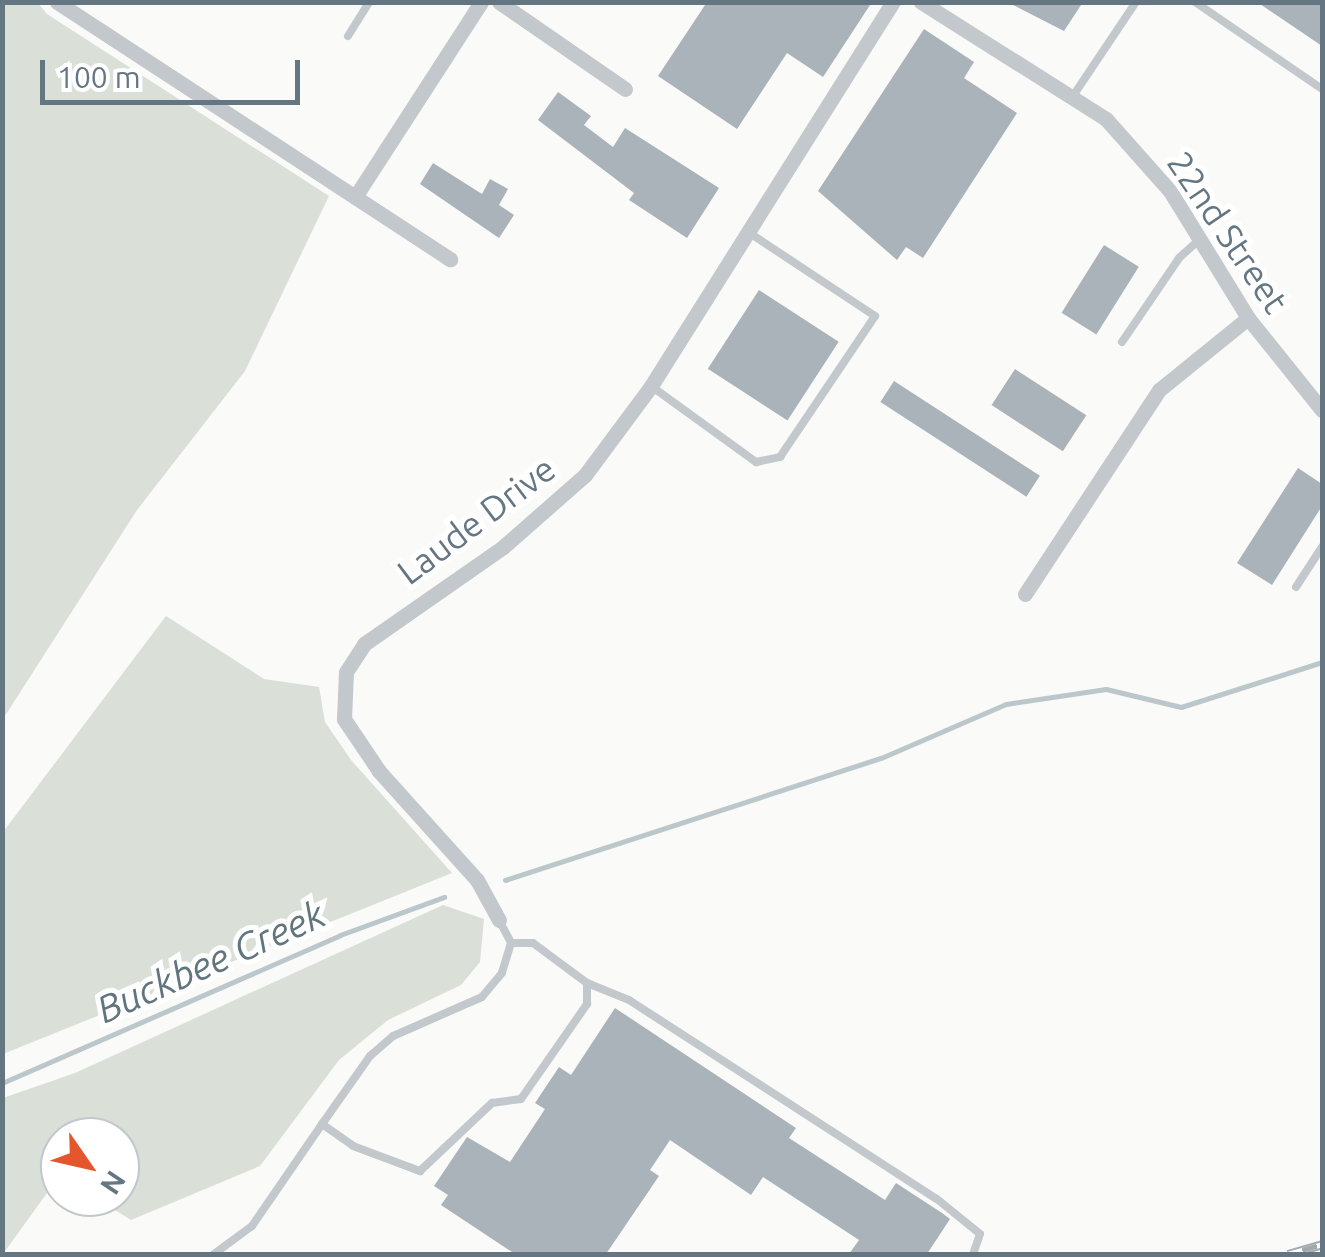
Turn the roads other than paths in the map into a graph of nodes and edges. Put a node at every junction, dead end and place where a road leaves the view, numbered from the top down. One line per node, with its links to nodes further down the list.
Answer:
1 (57, 2): 13 (street)
2 (369, 2): 9 (lane)
3 (481, 2): 13 (street)
4 (498, 2): 10 (street)
5 (893, 2): 14 (street, Laude Drive)
6 (921, 2): 12 (street, 22nd Street)
7 (1136, 2): 12 (lane)
8 (1195, 2): 11 (lane)
9 (348, 36)
10 (624, 89)
11 (1322, 89)
12 (1073, 96): 15 (street, 22nd Street)
13 (355, 198): 16 (street)
14 (748, 232): 19 (street, Laude Drive); 19 (lane)
15 (1200, 240): 17 (street, 22nd Street); 18 (lane)
16 (450, 259)
17 (1248, 318): 20 (street, 22nd Street); 23 (street)
18 (1122, 342)
19 (651, 386): 24 (street, Laude Drive)
20 (1322, 410)
21 (1322, 547): 22 (lane)
22 (1296, 587)
23 (1025, 594)
24 (499, 920): 25 (lane)
25 (512, 943): 26 (lane); 27 (lane)
26 (587, 982): 27 (lane); 29 (lane)
27 (322, 1124): 28 (lane)
28 (214, 1254)
29 (973, 1254)

